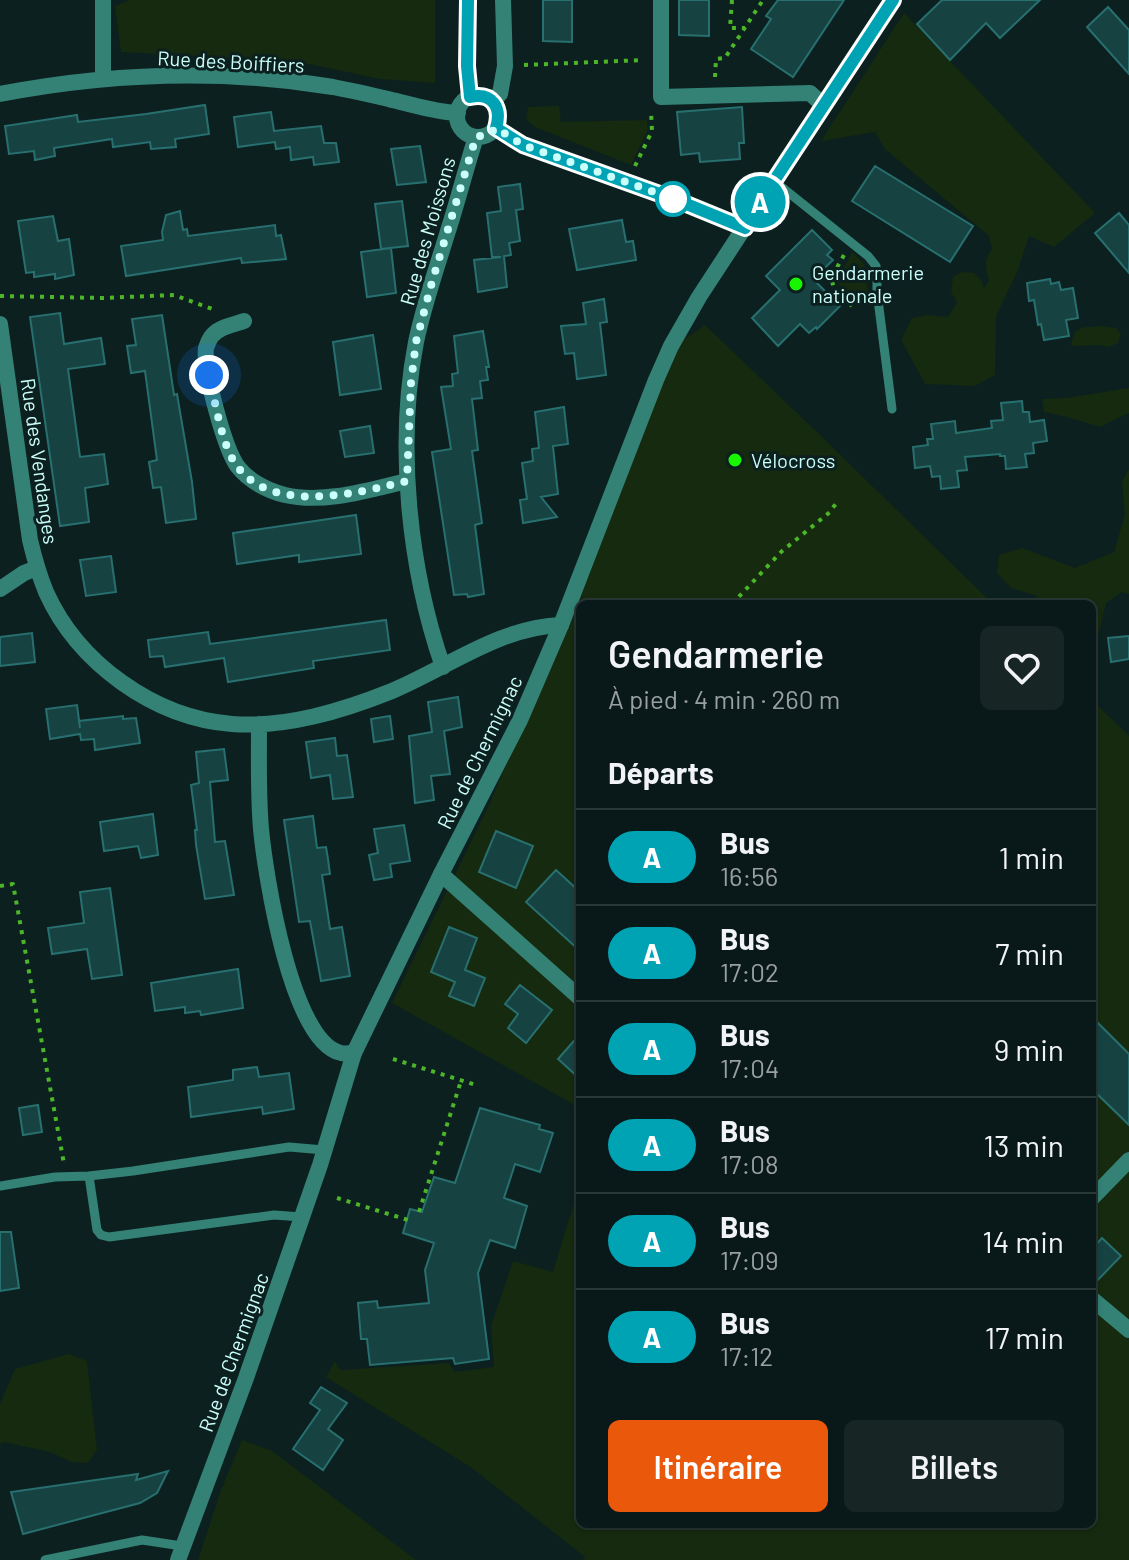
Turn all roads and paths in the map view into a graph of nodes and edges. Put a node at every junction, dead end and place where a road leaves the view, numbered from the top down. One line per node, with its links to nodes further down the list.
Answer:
1 (103, 0): 11 (street)
2 (468, 0): 14 (street)
3 (503, 0): 10 (street)
4 (661, 0): 9 (street)
5 (732, 0): 8 (path)
6 (763, 0): 8 (path)
7 (893, 0): 16 (street, Rue de Chermignac)
8 (745, 28): 13 (path)
9 (661, 59): 10 (path); 13 (street)
10 (505, 66): 15 (street)
11 (103, 79): 12 (street, Rue des Boiffiers); 18 (street, Rue des Boiffiers)
12 (0, 94)
13 (715, 95): 16 (street)
14 (470, 97): 15 (street); 18 (street)
15 (491, 100): 19 (street)
16 (823, 105): 21 (street, Rue de Chermignac)
17 (650, 108): 22 (path)
18 (458, 113): 20 (street)
19 (496, 128): 20 (street); 22 (street)
20 (476, 137): 30 (street, Rue des Moissons)
21 (774, 181): 23 (street, Rue de Chermignac); 24 (lane)
22 (627, 183): 23 (street)
23 (745, 228): 35 (street, Rue de Chermignac)
24 (852, 242): 26 (path); 29 (lane)
25 (0, 296): 27 (path)
26 (852, 306)
27 (244, 321): 30 (street)
28 (0, 324): 32 (street, Rue des Vendanges)
29 (892, 409)
30 (407, 481): 36 (street, Rue des Moissons)
31 (837, 502): 34 (path)
32 (37, 568): 33 (street); 37 (street, Rue des Vendanges)
33 (0, 589)
34 (736, 600)
35 (561, 625): 36 (street, Rue des Vendanges); 38 (street, Rue de Chermignac)
36 (443, 667): 37 (street, Rue des Vendanges)
37 (259, 724): 41 (street)
38 (441, 874): 40 (street); 41 (street, Rue de Chermignac)
39 (0, 886): 48 (path)
40 (576, 994)
41 (354, 1053): 45 (street, Rue de Chermignac)
42 (393, 1059): 43 (path)
43 (461, 1081): 44 (path); 52 (path)
44 (476, 1085)
45 (324, 1150): 47 (lane); 53 (street, Rue de Chermignac)
46 (1129, 1160): 50 (street)
47 (89, 1176): 48 (lane); 53 (lane)
48 (66, 1177): 49 (lane)
49 (0, 1186)
50 (1096, 1194)
51 (337, 1198): 54 (path)
52 (419, 1212)
53 (302, 1217): 57 (street, Rue de Chermignac)
54 (408, 1220)
55 (1096, 1302): 56 (street)
56 (1129, 1330)
57 (180, 1553): 58 (lane)
58 (45, 1560)

